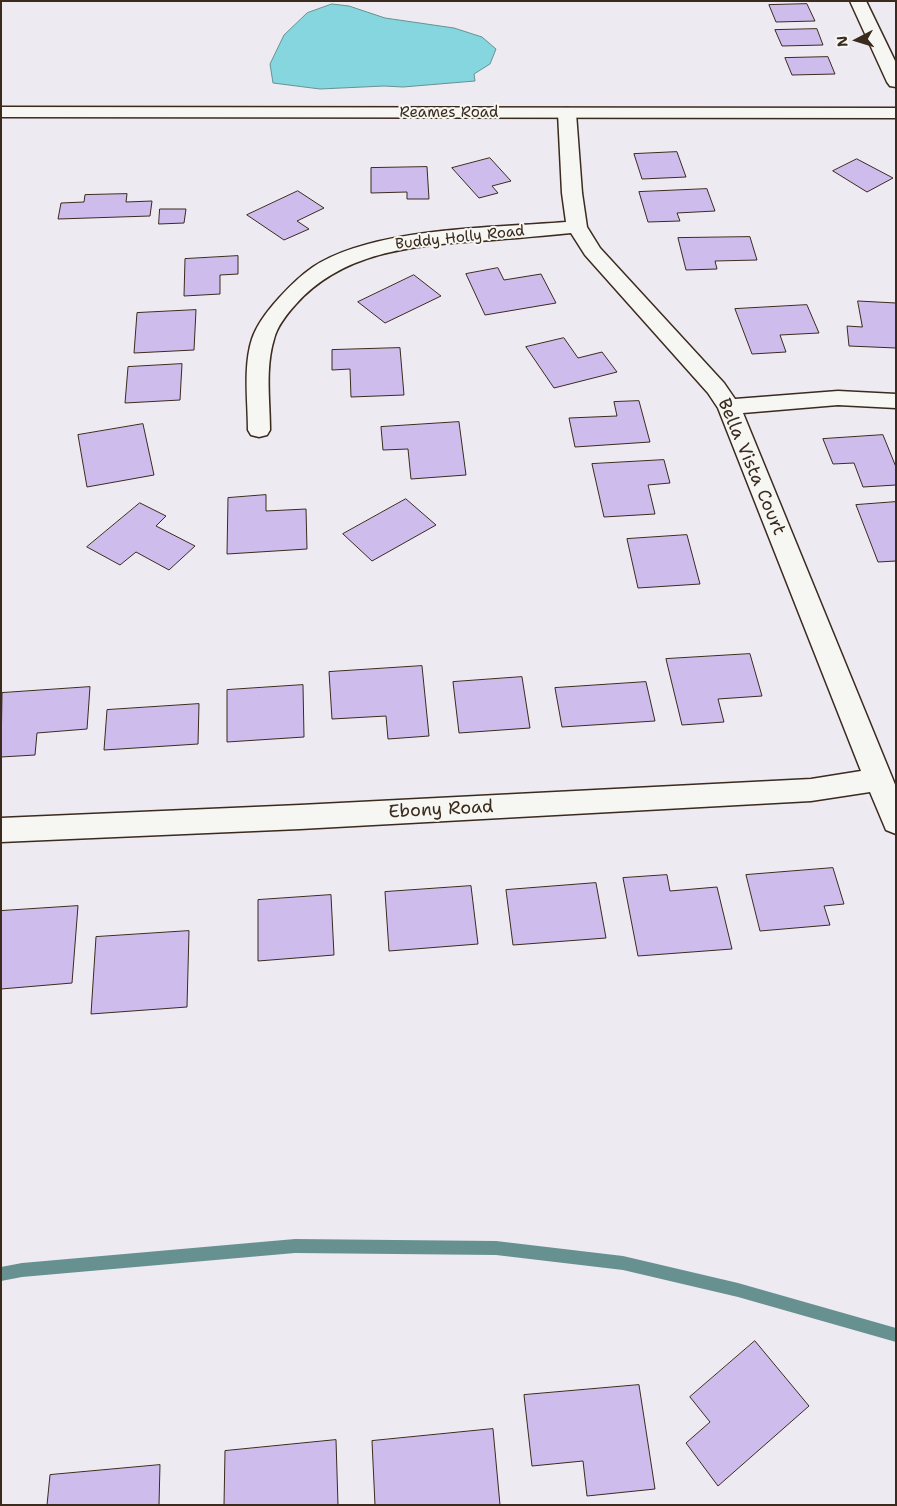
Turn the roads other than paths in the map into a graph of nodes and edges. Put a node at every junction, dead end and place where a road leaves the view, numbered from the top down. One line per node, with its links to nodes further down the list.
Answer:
1 (858, 1): 2 (street)
2 (896, 82)
3 (1, 112): 4 (street, Reames Road)
4 (567, 113): 5 (street, Reames Road); 6 (street, Bella Vista Court)
5 (896, 113)
6 (576, 227): 8 (street, Bella Vista Court); 9 (street, Buddy Holly Road)
7 (896, 401): 8 (street)
8 (728, 407): 10 (street, Bella Vista Court)
9 (259, 430)
10 (879, 780): 11 (street, Bella Vista Court); 12 (street, Ebony Road)
11 (896, 822)
12 (1, 830)

